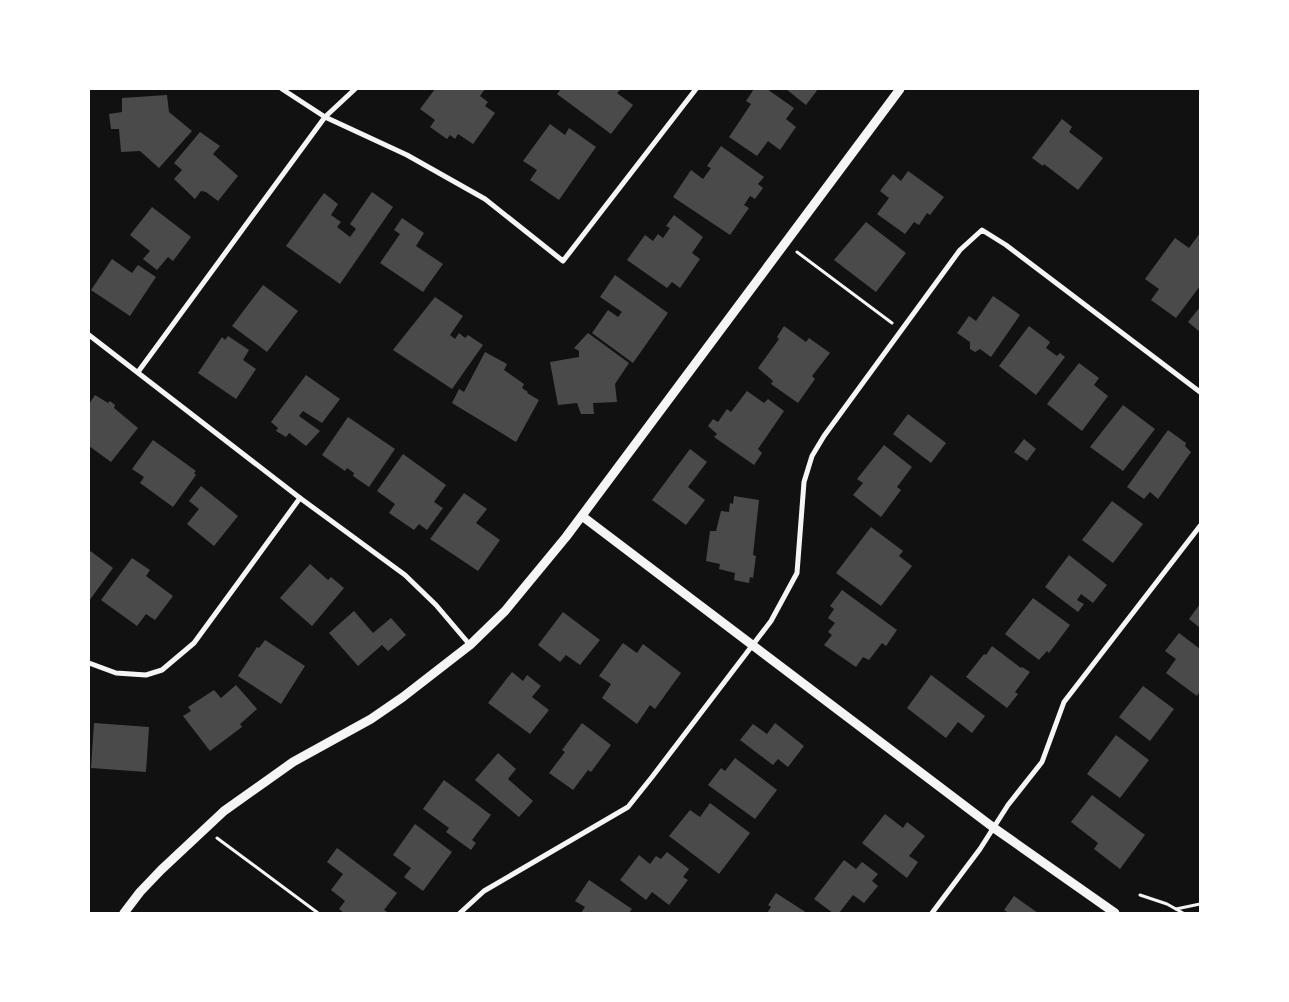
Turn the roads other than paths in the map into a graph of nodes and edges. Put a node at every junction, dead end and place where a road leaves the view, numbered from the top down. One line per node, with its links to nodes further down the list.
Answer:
1 (282, 89): 5 (street)
2 (355, 89): 5 (street)
3 (696, 89): 5 (street)
4 (900, 89): 10 (street)
5 (325, 117): 7 (street)
6 (89, 334): 7 (street)
7 (138, 372): 9 (street)
8 (1200, 392): 12 (street)
9 (300, 498): 13 (street); 14 (street)
10 (582, 516): 12 (street); 13 (street)
11 (1200, 526): 15 (street)
12 (752, 644): 15 (street); 17 (street)
13 (470, 645): 16 (street)
14 (89, 663)
15 (994, 828): 18 (street); 19 (street)
16 (124, 913)
17 (460, 913)
18 (932, 913)
19 (1115, 913)

